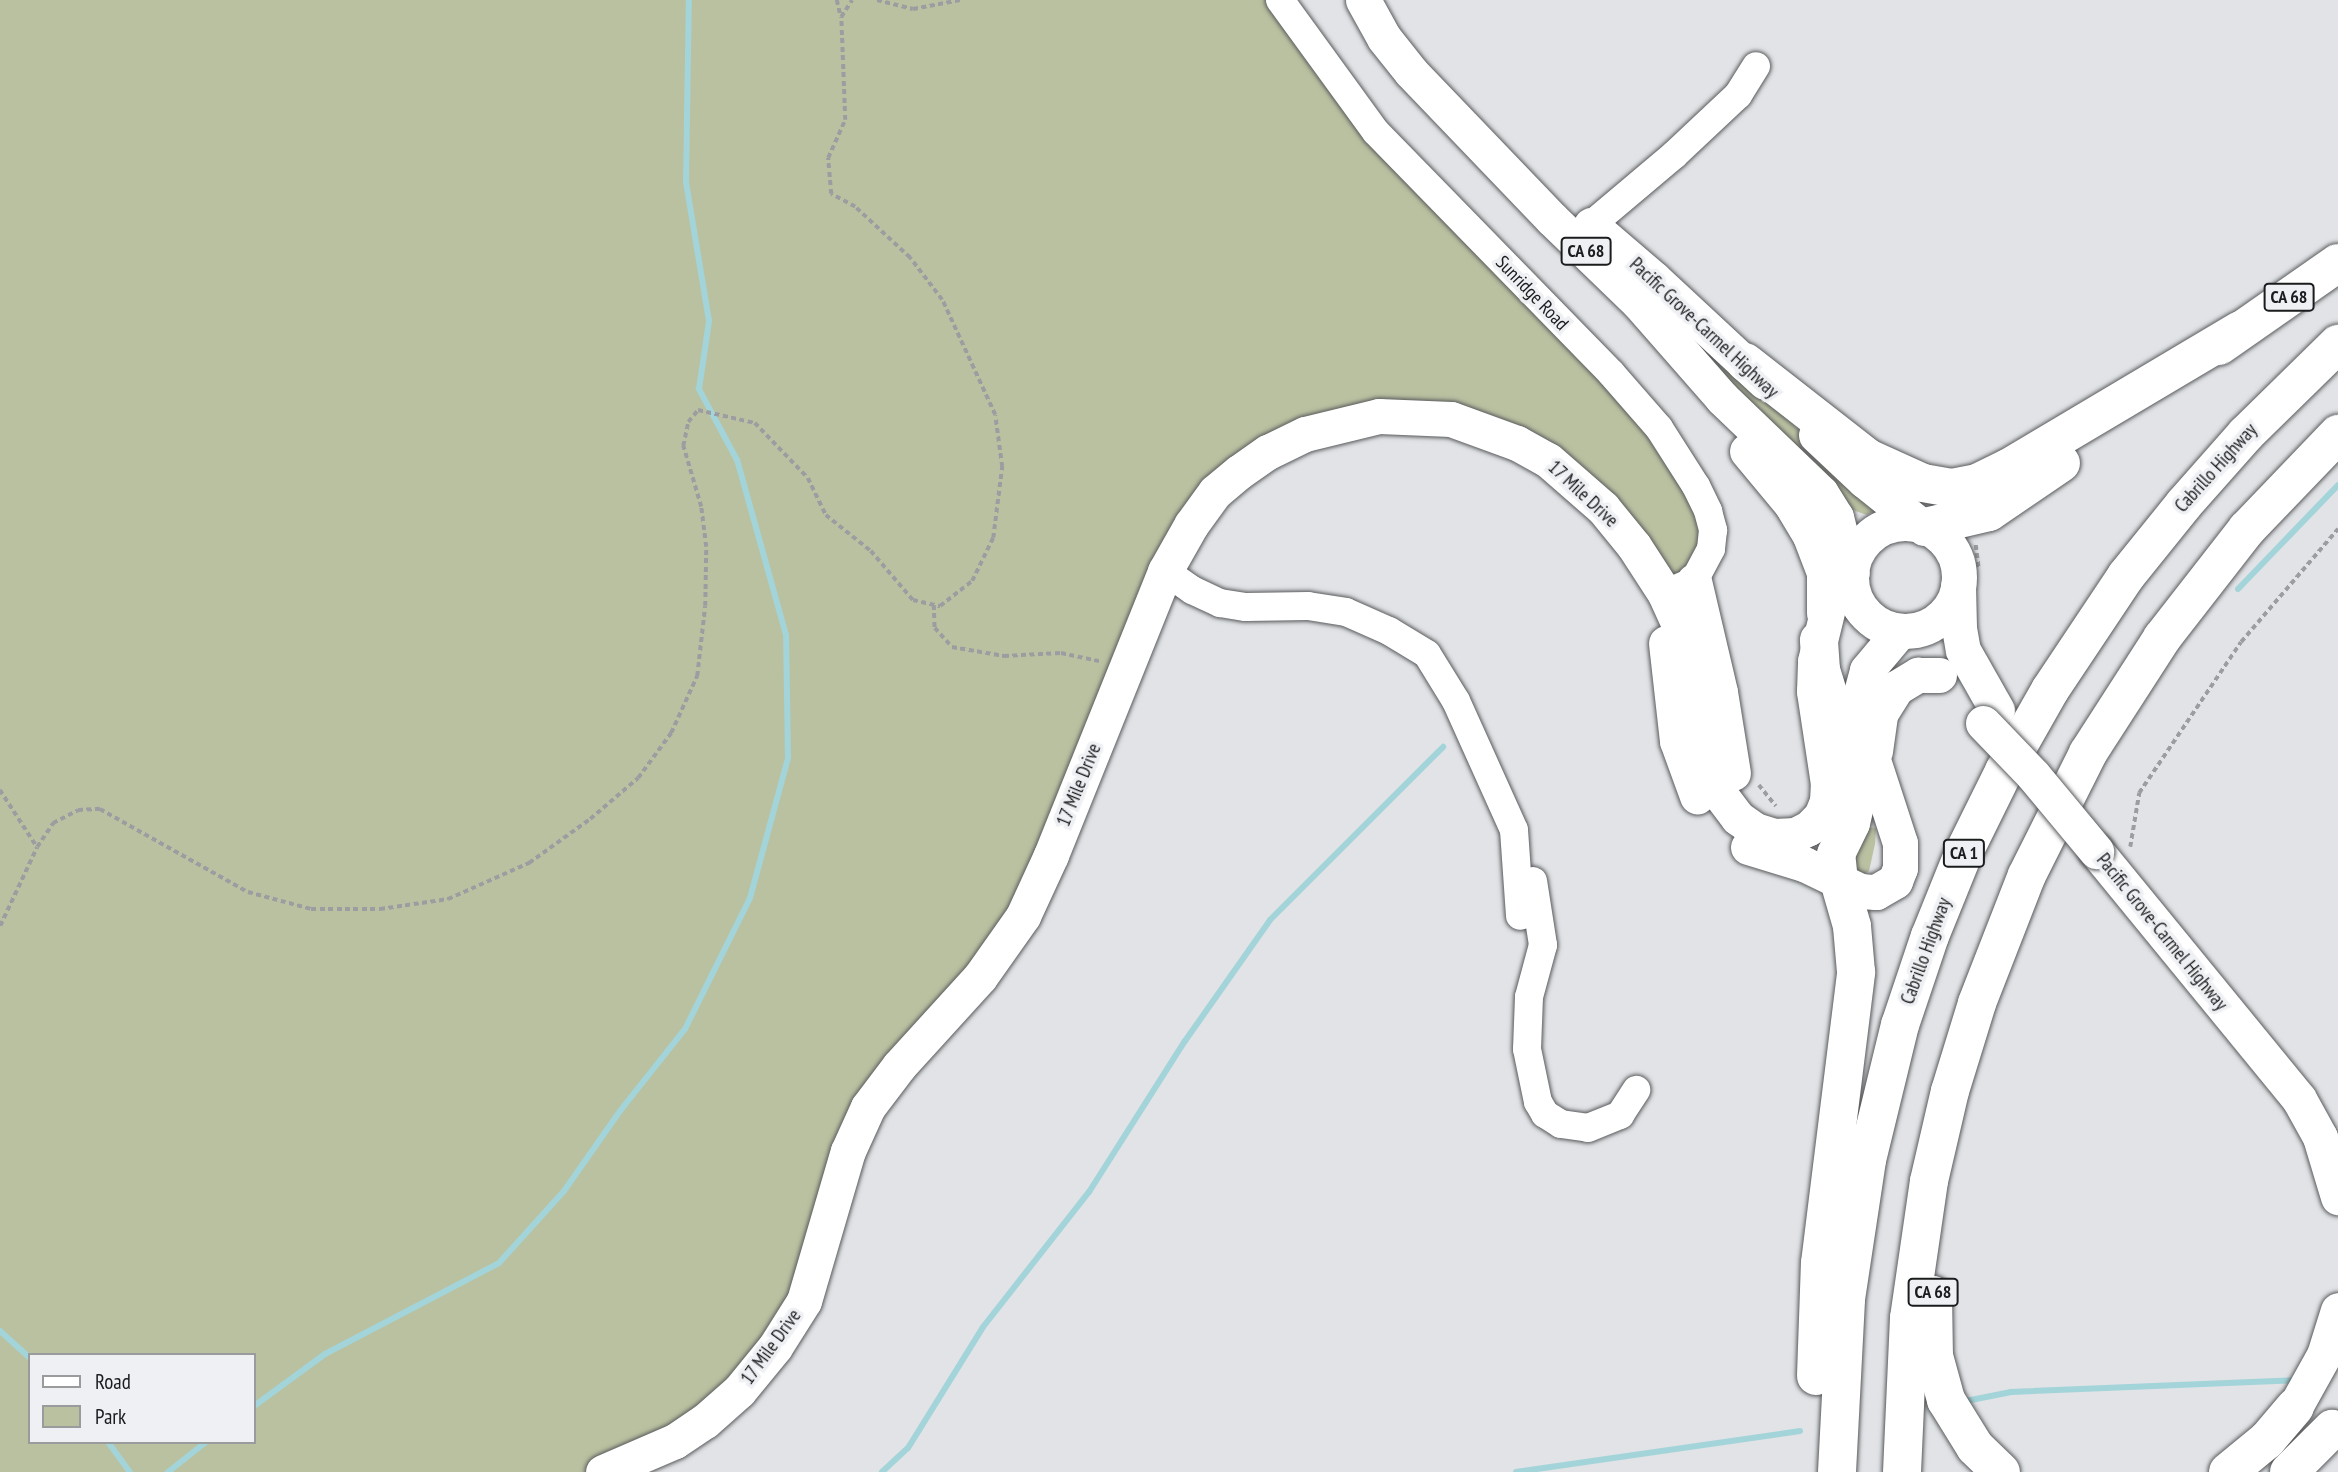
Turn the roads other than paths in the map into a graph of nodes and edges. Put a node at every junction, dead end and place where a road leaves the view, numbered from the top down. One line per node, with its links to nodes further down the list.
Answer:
1 (1280, 0): 16 (street, Sunridge Road)
2 (1363, 0): 4 (main road, Pacific Grove-Carmel Highway / CA 68)
3 (1756, 66): 5 (street)
4 (1480, 140): 5 (main road, Pacific Grove-Carmel Highway / CA 68); 10 (main road, Pacific Grove-Carmel Highway / CA 68)
5 (1591, 225): 9 (main road, Pacific Grove-Carmel Highway / CA 68)
6 (2338, 263): 7 (highway, CA 68)
7 (2240, 330): 9 (highway); 12 (highway)
8 (2338, 344): 35 (highway, Cabrillo Highway / CA 1)
9 (1745, 362): 12 (main road, Pacific Grove-Carmel Highway / CA 68)
10 (1690, 363): 13 (main road, Pacific Grove-Carmel Highway / CA 68); 17 (main road)
11 (2338, 433): 27 (highway)
12 (1922, 526): 13 (main road); 15 (main road, CA 68)
13 (1852, 568): 17 (main road, 17 Mile Drive); 18 (main road, CA 68)
14 (1165, 571): 16 (main road, 17 Mile Drive); 22 (street); 33 (main road, 17 Mile Drive)
15 (1958, 586): 18 (main road); 20 (main road, Pacific Grove-Carmel Highway / CA 68)
16 (1680, 587): 17 (main road, 17 Mile Drive); 23 (main road, 17 Mile Drive)
17 (1821, 630): 23 (highway)
18 (1902, 631): 19 (main road, Pacific Grove-Carmel Highway / CA 68); 21 (main road, 17 Mile Drive)
19 (1939, 675): 20 (main road, Pacific Grove-Carmel Highway / CA 68); 21 (main road)
20 (1990, 716): 25 (main road, Pacific Grove-Carmel Highway / CA 68, bridge)
21 (1876, 772): 23 (main road, 17 Mile Drive)
22 (1514, 830): 24 (street); 26 (street)
23 (1839, 881): 34 (highway)
24 (1520, 916)
25 (2292, 1089): 28 (main road, Pacific Grove-Carmel Highway / CA 68); 29 (main road, Pacific Grove-Carmel Highway / CA 68)
26 (1636, 1090)
27 (1950, 1091): 36 (highway); 37 (highway, CA 68)
28 (2338, 1135)
29 (2338, 1197)
30 (2338, 1310): 31 (main road)
31 (2295, 1407): 32 (street); 38 (highway)
32 (2336, 1428): 39 (highway)
33 (603, 1472)
34 (1822, 1472)
35 (1837, 1472)
36 (1902, 1472)
37 (2001, 1472)
38 (2228, 1472)
39 (2289, 1472)

